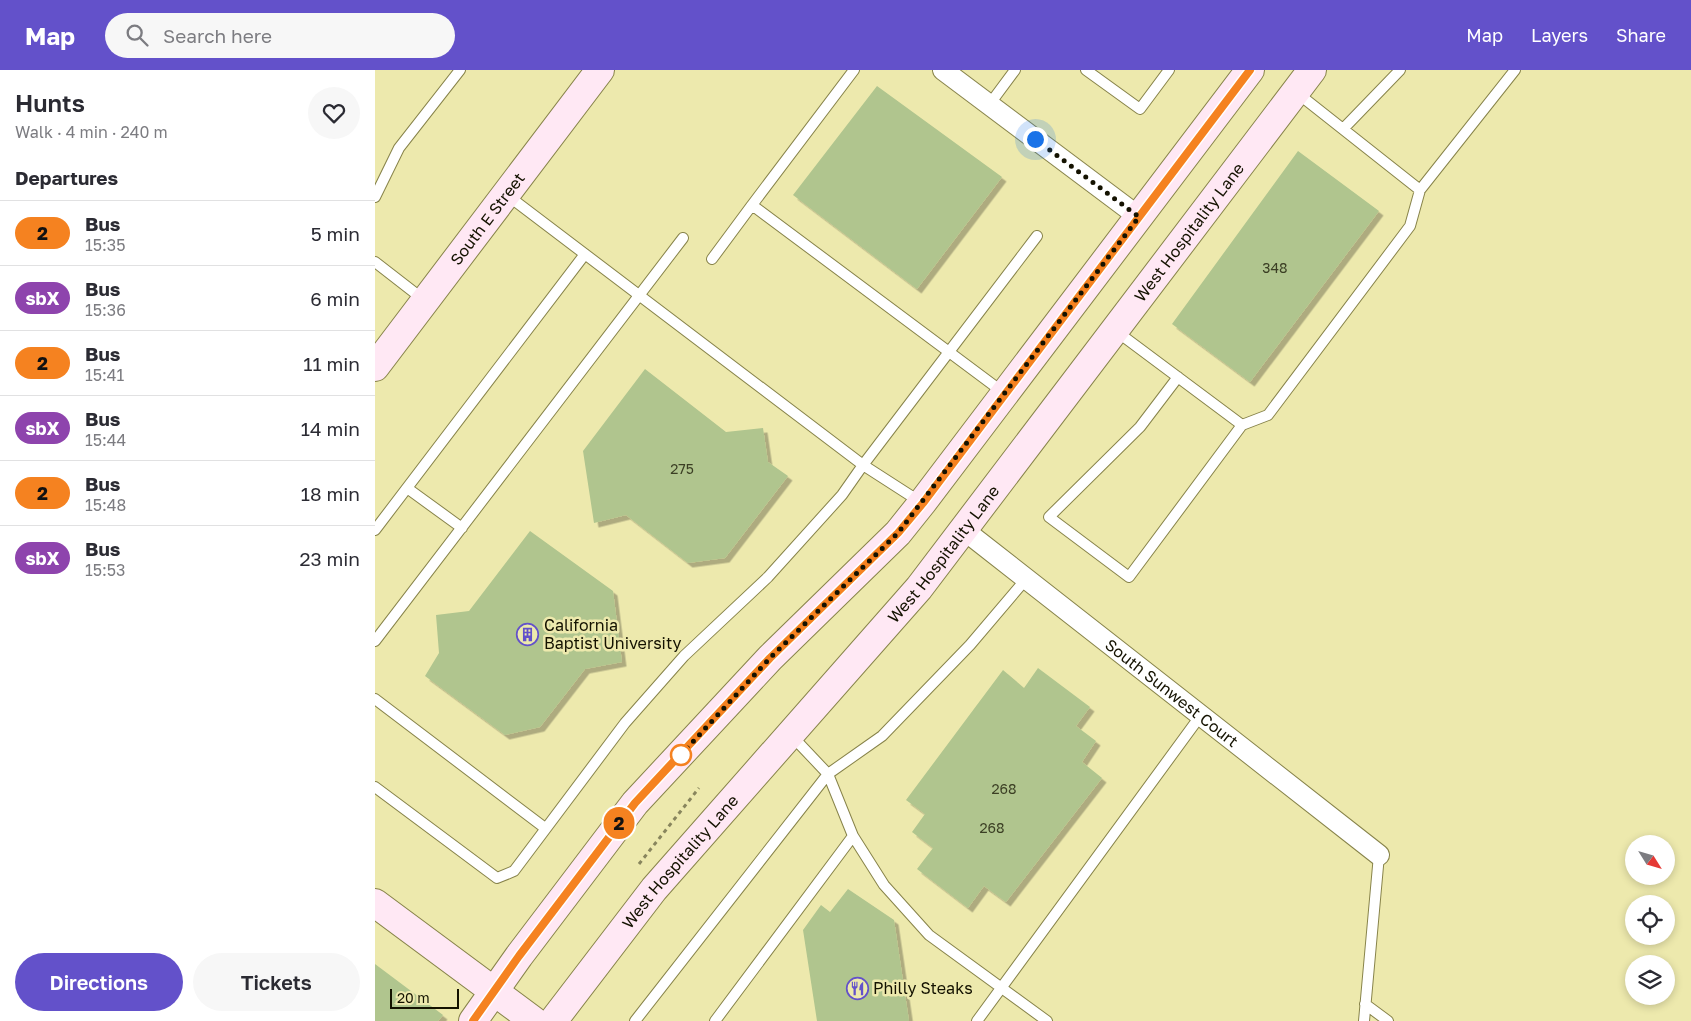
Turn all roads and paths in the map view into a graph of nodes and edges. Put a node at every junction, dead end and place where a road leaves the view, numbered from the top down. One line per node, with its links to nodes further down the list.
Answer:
1 (460, 70): 17 (lane)
2 (600, 70): 16 (main road, South E Street)
3 (854, 70): 18 (lane)
4 (943, 70): 13 (street)
5 (1015, 70): 13 (lane)
6 (1086, 70): 7 (lane)
7 (1169, 70)
8 (1250, 70): 19 (main road)
9 (1312, 70): 12 (main road, West Hospitality Lane)
10 (1399, 70): 14 (lane)
11 (1515, 70): 15 (lane)
12 (1296, 92): 14 (lane); 27 (main road, West Hospitality Lane)
13 (989, 105): 19 (street)
14 (1343, 129): 15 (lane)
15 (1420, 190): 32 (lane)
16 (506, 195): 22 (lane); 26 (main road, South E Street)
17 (375, 197)
18 (752, 204): 23 (lane); 28 (lane)
19 (1139, 217): 31 (main road)
20 (1037, 236): 28 (lane)
21 (683, 238): 25 (lane)
22 (585, 254): 25 (lane); 34 (lane)
23 (711, 258)
24 (375, 262): 26 (lane)
25 (638, 295): 33 (lane); 36 (lane)
26 (425, 301): 29 (main road, South E Street)
27 (1115, 331): 30 (lane); 38 (main road, West Hospitality Lane)
28 (948, 351): 31 (lane); 33 (lane)
29 (375, 367)
30 (1178, 377): 32 (lane); 32 (lane)
31 (1005, 393): 35 (main road)
32 (1243, 425)
33 (863, 465): 35 (lane); 46 (lane)
34 (407, 488): 36 (lane); 37 (lane)
35 (923, 503): 51 (main road)
36 (462, 528): 40 (lane)
37 (375, 530)
38 (964, 530): 39 (street, South Sunwest Court); 43 (main road, West Hospitality Lane)
39 (1026, 579): 42 (street, South Sunwest Court); 44 (lane)
40 (375, 641)
41 (375, 699): 46 (lane)
42 (1201, 715): 48 (street, South Sunwest Court); 50 (lane)
43 (789, 734): 44 (lane); 55 (main road, West Hospitality Lane)
44 (829, 774): 47 (lane); 56 (lane)
45 (375, 787): 46 (lane)
46 (545, 828)
47 (853, 836): 50 (lane); 57 (lane)
48 (1379, 855): 52 (lane)
49 (375, 903): 51 (main road)
50 (1001, 988): 58 (lane); 59 (lane)
51 (494, 991): 53 (main road); 54 (main road)
52 (1365, 1004): 60 (lane); 61 (lane)
53 (473, 1021)
54 (534, 1021)
55 (553, 1021)
56 (635, 1021)
57 (715, 1021)
58 (977, 1021)
59 (1047, 1021)
60 (1364, 1021)
61 (1388, 1021)

